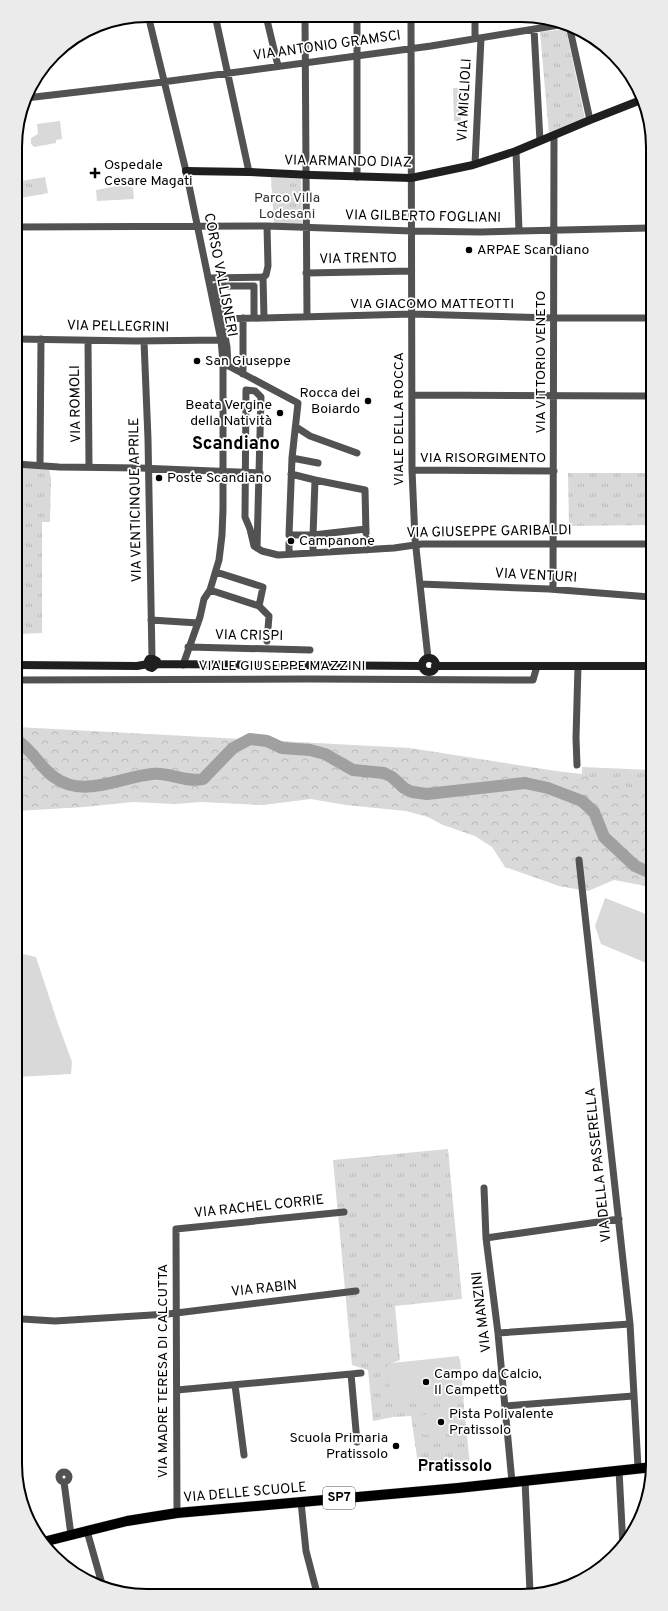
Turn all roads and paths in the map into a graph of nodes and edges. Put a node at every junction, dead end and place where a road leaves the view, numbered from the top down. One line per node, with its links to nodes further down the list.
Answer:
1 (150, 22): 17 (street, CORSO VALLISNERI)
2 (217, 22): 16 (street)
3 (267, 22): 15 (street)
4 (305, 22): 14 (street)
5 (357, 22): 13 (street)
6 (411, 22): 12 (street, VIALE DELLA ROCCA)
7 (476, 22): 11 (street, VIA MIGLIOLI)
8 (548, 25): 9 (street, VIA ANTONIO GRAMSCI)
9 (534, 29): 11 (street, VIA ANTONIO GRAMSCI); 22 (street)
10 (570, 32): 20 (street)
11 (478, 38): 12 (street, VIA ANTONIO GRAMSCI); 24 (street, VIA MIGLIOLI)
12 (410, 48): 13 (street, VIA ANTONIO GRAMSCI); 29 (street, VIALE DELLA ROCCA)
13 (357, 55): 14 (street, VIA ANTONIO GRAMSCI); 28 (street)
14 (306, 62): 15 (street, VIA ANTONIO GRAMSCI); 27 (street)
15 (278, 66): 16 (street, VIA ANTONIO GRAMSCI)
16 (228, 72): 17 (street, VIA ANTONIO GRAMSCI); 26 (street)
17 (164, 81): 18 (street, VIA ANTONIO GRAMSCI); 25 (street, CORSO VALLISNERI)
18 (32, 97)
19 (638, 101): 20 (street, VIA ARMANDO DIAZ)
20 (590, 120): 21 (street, VIA ARMANDO DIAZ)
21 (554, 135): 22 (street, VIA ARMANDO DIAZ); 36 (street, VIA VITTORIO VENETO)
22 (540, 141): 23 (street, VIA ARMANDO DIAZ)
23 (516, 151): 24 (street, VIA ARMANDO DIAZ); 35 (street)
24 (475, 164): 29 (street, VIA ARMANDO DIAZ)
25 (186, 171): 26 (street, VIA ARMANDO DIAZ); 32 (street, CORSO VALLISNERI)
26 (249, 172): 27 (street, VIA ARMANDO DIAZ)
27 (305, 175): 28 (street, VIA ARMANDO DIAZ); 33 (street)
28 (357, 177): 29 (street, VIA ARMANDO DIAZ)
29 (411, 178): 37 (street, VIALE DELLA ROCCA)
30 (267, 226): 32 (street, VIA GILBERTO FOGLIANI); 33 (street, VIA GILBERTO FOGLIANI); 40 (street)
31 (22, 227): 32 (street, VIA GILBERTO FOGLIANI)
32 (197, 227): 41 (street, CORSO VALLISNERI)
33 (306, 227): 37 (street, VIA GILBERTO FOGLIANI); 39 (street)
34 (646, 228): 36 (street, VIA GILBERTO FOGLIANI)
35 (519, 231): 36 (street, VIA GILBERTO FOGLIANI); 37 (street, VIA GILBERTO FOGLIANI)
36 (554, 231): 47 (street, VIA VITTORIO VENETO)
37 (412, 232): 38 (street, VIALE DELLA ROCCA)
38 (411, 271): 39 (street, VIA TRENTO); 42 (street, VIALE DELLA ROCCA)
39 (306, 273): 43 (street)
40 (265, 276): 41 (street); 46 (street)
41 (208, 278): 52 (street, CORSO VALLISNERI)
42 (412, 314): 43 (street, VIA GIACOMO MATTEOTTI); 47 (street, VIA GIACOMO MATTEOTTI); 57 (street, VIALE DELLA ROCCA)
43 (307, 317): 46 (street, VIA GIACOMO MATTEOTTI)
44 (243, 318): 45 (street, VIA GIACOMO MATTEOTTI); 49 (street, VIA GIACOMO MATTEOTTI); 56 (street)
45 (254, 318): 46 (street, VIA GIACOMO MATTEOTTI); 49 (street)
46 (264, 318)
47 (554, 318): 48 (street, VIA GIACOMO MATTEOTTI); 59 (street, VIA VITTORIO VENETO)
48 (646, 318)
49 (222, 319): 55 (street)
50 (22, 339): 51 (street, VIA PELLEGRINI)
51 (41, 339): 53 (street, VIA PELLEGRINI); 65 (street)
52 (220, 340): 54 (street, VIA PELLEGRINI); 55 (street, CORSO VALLISNERI)
53 (88, 341): 54 (street, VIA PELLEGRINI); 66 (street, VIA ROMOLI)
54 (144, 341): 67 (street, VIA VENTICINQUE APRILE)
55 (226, 365): 56 (street); 70 (street, CORSO VALLISNERI)
56 (243, 374): 60 (street)
57 (412, 395): 59 (street); 68 (street, VIALE DELLA ROCCA)
58 (646, 396): 59 (street)
59 (553, 397): 69 (street, VIA VITTORIO VENETO)
60 (296, 427): 61 (street); 62 (street)
61 (357, 453)
62 (292, 458): 63 (street); 73 (street)
63 (318, 463)
64 (22, 464): 65 (street)
65 (40, 465): 66 (street)
66 (89, 467): 67 (street)
67 (147, 468): 70 (street); 92 (street, VIA VENTICINQUE APRILE)
68 (412, 470): 69 (street, VIA RISORGIMENTO); 80 (street, VIALE DELLA ROCCA)
69 (554, 471): 77 (street, VIA VITTORIO VENETO)
70 (223, 472): 71 (street); 86 (street, CORSO VALLISNERI)
71 (244, 473): 72 (street); 72 (street); 82 (street)
72 (260, 473): 82 (street)
73 (291, 474): 74 (street); 76 (street)
74 (316, 480): 75 (street); 76 (street)
75 (366, 534): 76 (street); 83 (street)
76 (313, 535)
77 (553, 543): 80 (street, VIA GIUSEPPE GARIBALDI); 81 (street, VIA GIUSEPPE GARIBALDI); 89 (street, VIA VITTORIO VENETO)
78 (289, 544): 85 (street)
79 (313, 544): 84 (street)
80 (415, 544): 83 (street, VIA GIUSEPPE GARIBALDI); 87 (street, VIALE DELLA ROCCA)
81 (646, 544)
82 (257, 548): 85 (street, VIA GIUSEPPE GARIBALDI)
83 (366, 550): 84 (street, VIA GIUSEPPE GARIBALDI)
84 (313, 553): 85 (street, VIA GIUSEPPE GARIBALDI)
85 (289, 554)
86 (216, 572): 88 (street, CORSO VALLISNERI); 91 (street)
87 (420, 584): 89 (street, VIA VENTURI); 97 (street, VIALE DELLA ROCCA)
88 (210, 590): 91 (street); 93 (street)
89 (553, 590): 90 (street, VIA VENTURI)
90 (646, 597)
91 (259, 606): 94 (street)
92 (151, 620): 93 (street); 98 (street, VIA VENTICINQUE APRILE)
93 (198, 623): 95 (street)
94 (266, 646): 95 (street, VIA CRISPI); 96 (street, VIA CRISPI)
95 (188, 647): 100 (street)
96 (310, 650)
97 (428, 658): 101 (street); 102 (street)
98 (152, 662): 99 (street, VIALE GIUSEPPE MAZZINI); 100 (street, VIALE GIUSEPPE MAZZINI)
99 (22, 665)
100 (183, 665): 101 (street, VIALE GIUSEPPE MAZZINI)
101 (422, 666): 102 (street)
102 (435, 666): 103 (street)
103 (537, 666): 104 (street); 106 (street, VIALE GIUSEPPE MAZZINI)
104 (578, 666): 105 (street); 107 (street)
105 (646, 666)
106 (22, 680)
107 (577, 764)
108 (579, 860): 111 (street, VIA DELLA PASSERELLA)
109 (484, 1188): 113 (street, VIA MANZINI)
110 (344, 1212): 112 (street, VIA RACHEL CORRIE)
111 (619, 1219): 113 (street); 117 (street, VIA DELLA PASSERELLA)
112 (176, 1229): 115 (street, VIA MADRE TERESA DI CALCUTTA)
113 (486, 1238): 118 (street, VIA MANZINI)
114 (356, 1292): 115 (street, VIA RABIN)
115 (176, 1313): 116 (street, VIA RABIN); 122 (street, VIA MADRE TERESA DI CALCUTTA)
116 (22, 1319)
117 (630, 1324): 118 (street); 123 (street, VIA DELLA PASSERELLA)
118 (498, 1333): 124 (street, VIA MANZINI)
119 (362, 1373): 120 (street)
120 (351, 1374): 121 (street); 125 (street)
121 (235, 1385): 122 (street); 126 (street)
122 (176, 1390): 134 (street, VIA MADRE TERESA DI CALCUTTA)
123 (633, 1396): 124 (street); 127 (street, VIA DELLA PASSERELLA)
124 (505, 1406): 132 (street, VIA MANZINI)
125 (357, 1442)
126 (244, 1455)
127 (638, 1467): 128 (main road, VIA DELLE SCUOLE / SP7); 129 (main road, VIA DELLE SCUOLE / SP7)
128 (646, 1467)
129 (619, 1470): 130 (main road, VIA DELLE SCUOLE / SP7); 137 (street)
130 (525, 1480): 132 (main road, VIA DELLE SCUOLE / SP7); 140 (street)
131 (64, 1482): 136 (street)
132 (512, 1482): 133 (main road, VIA DELLE SCUOLE / SP7)
133 (301, 1502): 134 (main road, VIA DELLE SCUOLE / SP7); 141 (street)
134 (177, 1513): 135 (main road, VIA DELLE SCUOLE / SP7)
135 (87, 1531): 136 (main road, VIA DELLE SCUOLE / SP7); 139 (street)
136 (71, 1535): 138 (main road, VIA DELLE SCUOLE / SP7)
137 (622, 1536)
138 (49, 1541)
139 (101, 1579)
140 (530, 1588)
141 (316, 1589)

